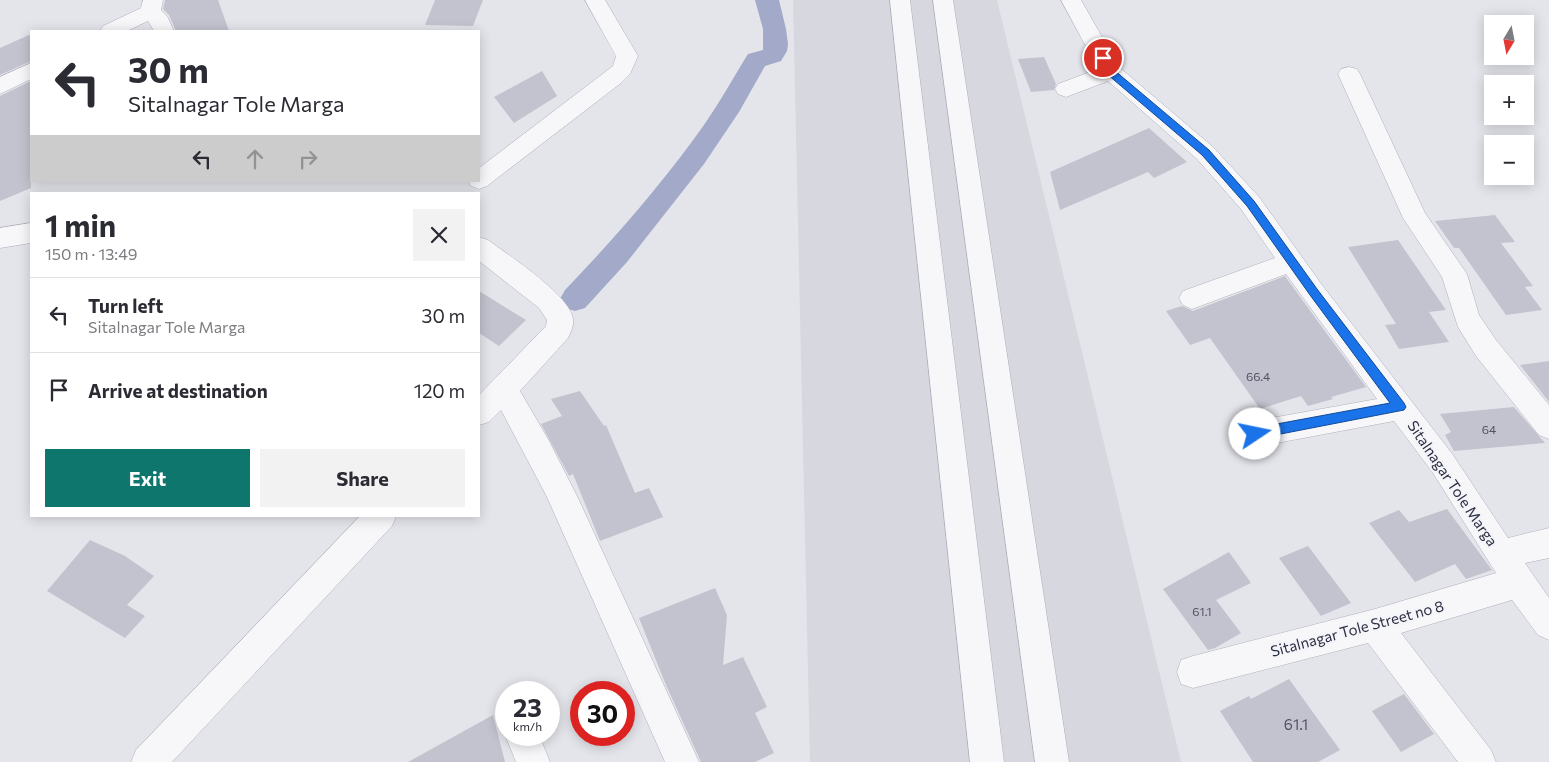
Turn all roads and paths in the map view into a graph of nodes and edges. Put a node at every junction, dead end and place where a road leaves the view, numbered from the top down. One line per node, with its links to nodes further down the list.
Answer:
1 (595, 0): 13 (street)
2 (900, 0): 37 (street)
3 (943, 0): 38 (street)
4 (1071, 0): 9 (street, Sitalnagar Tole Marga)
5 (152, 6): 6 (street); 7 (street)
6 (112, 30)
7 (164, 30)
8 (30, 71): 11 (street)
9 (1111, 72): 12 (street); 19 (street, Sitalnagar Tole Marga)
10 (1350, 74): 24 (street)
11 (0, 86)
12 (1066, 89)
13 (480, 179)
14 (477, 182): 15 (street)
15 (465, 192)
16 (30, 233): 17 (street)
17 (0, 238)
18 (480, 248): 21 (street)
19 (1292, 262): 20 (street); 22 (street, Sitalnagar Tole Marga)
20 (1192, 298)
21 (504, 390): 23 (street); 36 (street)
22 (1400, 407): 25 (street); 28 (street, Sitalnagar Tole Marga)
23 (480, 412)
24 (1549, 426)
25 (1255, 434)
26 (380, 517): 34 (street)
27 (1549, 543): 28 (street)
28 (1501, 554): 29 (street, Sitalnagar Tole Marga)
29 (1519, 582): 30 (street, Sitalnagar Tole Marga); 31 (street, Sitalnagar Tole Street no 8)
30 (1549, 624)
31 (1376, 625): 32 (street, Sitalnagar Tole Street no 8); 39 (street)
32 (1193, 672)
33 (526, 746): 35 (street)
34 (148, 762)
35 (533, 762)
36 (682, 762)
37 (987, 762)
38 (1052, 762)
39 (1479, 762)

